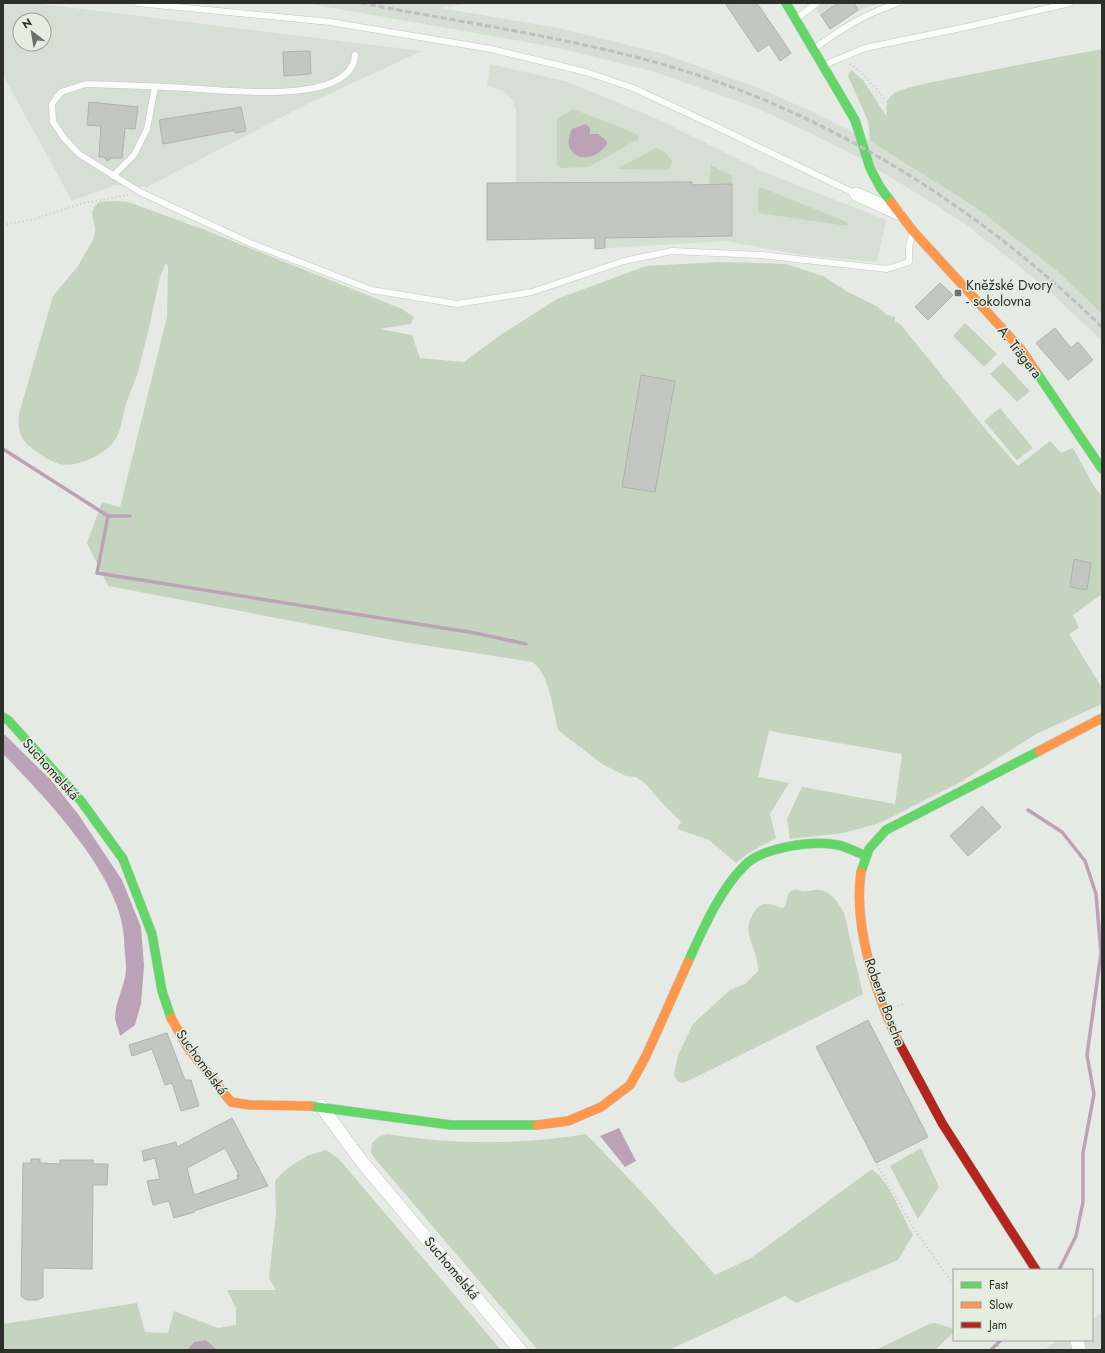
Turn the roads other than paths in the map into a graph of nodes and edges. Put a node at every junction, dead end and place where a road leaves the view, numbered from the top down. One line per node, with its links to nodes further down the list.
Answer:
1 (137, 3): 12 (lane)
2 (786, 3): 6 (street, A. Trägera)
3 (817, 3): 6 (lane)
4 (898, 3): 7 (lane)
5 (1070, 3): 9 (lane)
6 (796, 18): 7 (street, A. Trägera)
7 (814, 49): 9 (street, A. Trägera)
8 (355, 54): 10 (lane)
9 (824, 65): 13 (street, A. Trägera)
10 (155, 87): 11 (lane); 11 (lane)
11 (113, 176): 14 (lane)
12 (856, 194): 13 (street)
13 (898, 213): 14 (street, A. Trägera)
14 (913, 231): 15 (street, A. Trägera)
15 (1102, 469)
16 (3, 717): 19 (street, Suchomelská)
17 (1102, 718): 18 (street, Roberta Bosche)
18 (864, 855): 19 (street); 20 (street, Roberta Bosche)
19 (321, 1106): 21 (street, Suchomelská)
20 (1035, 1269)
21 (520, 1350)

